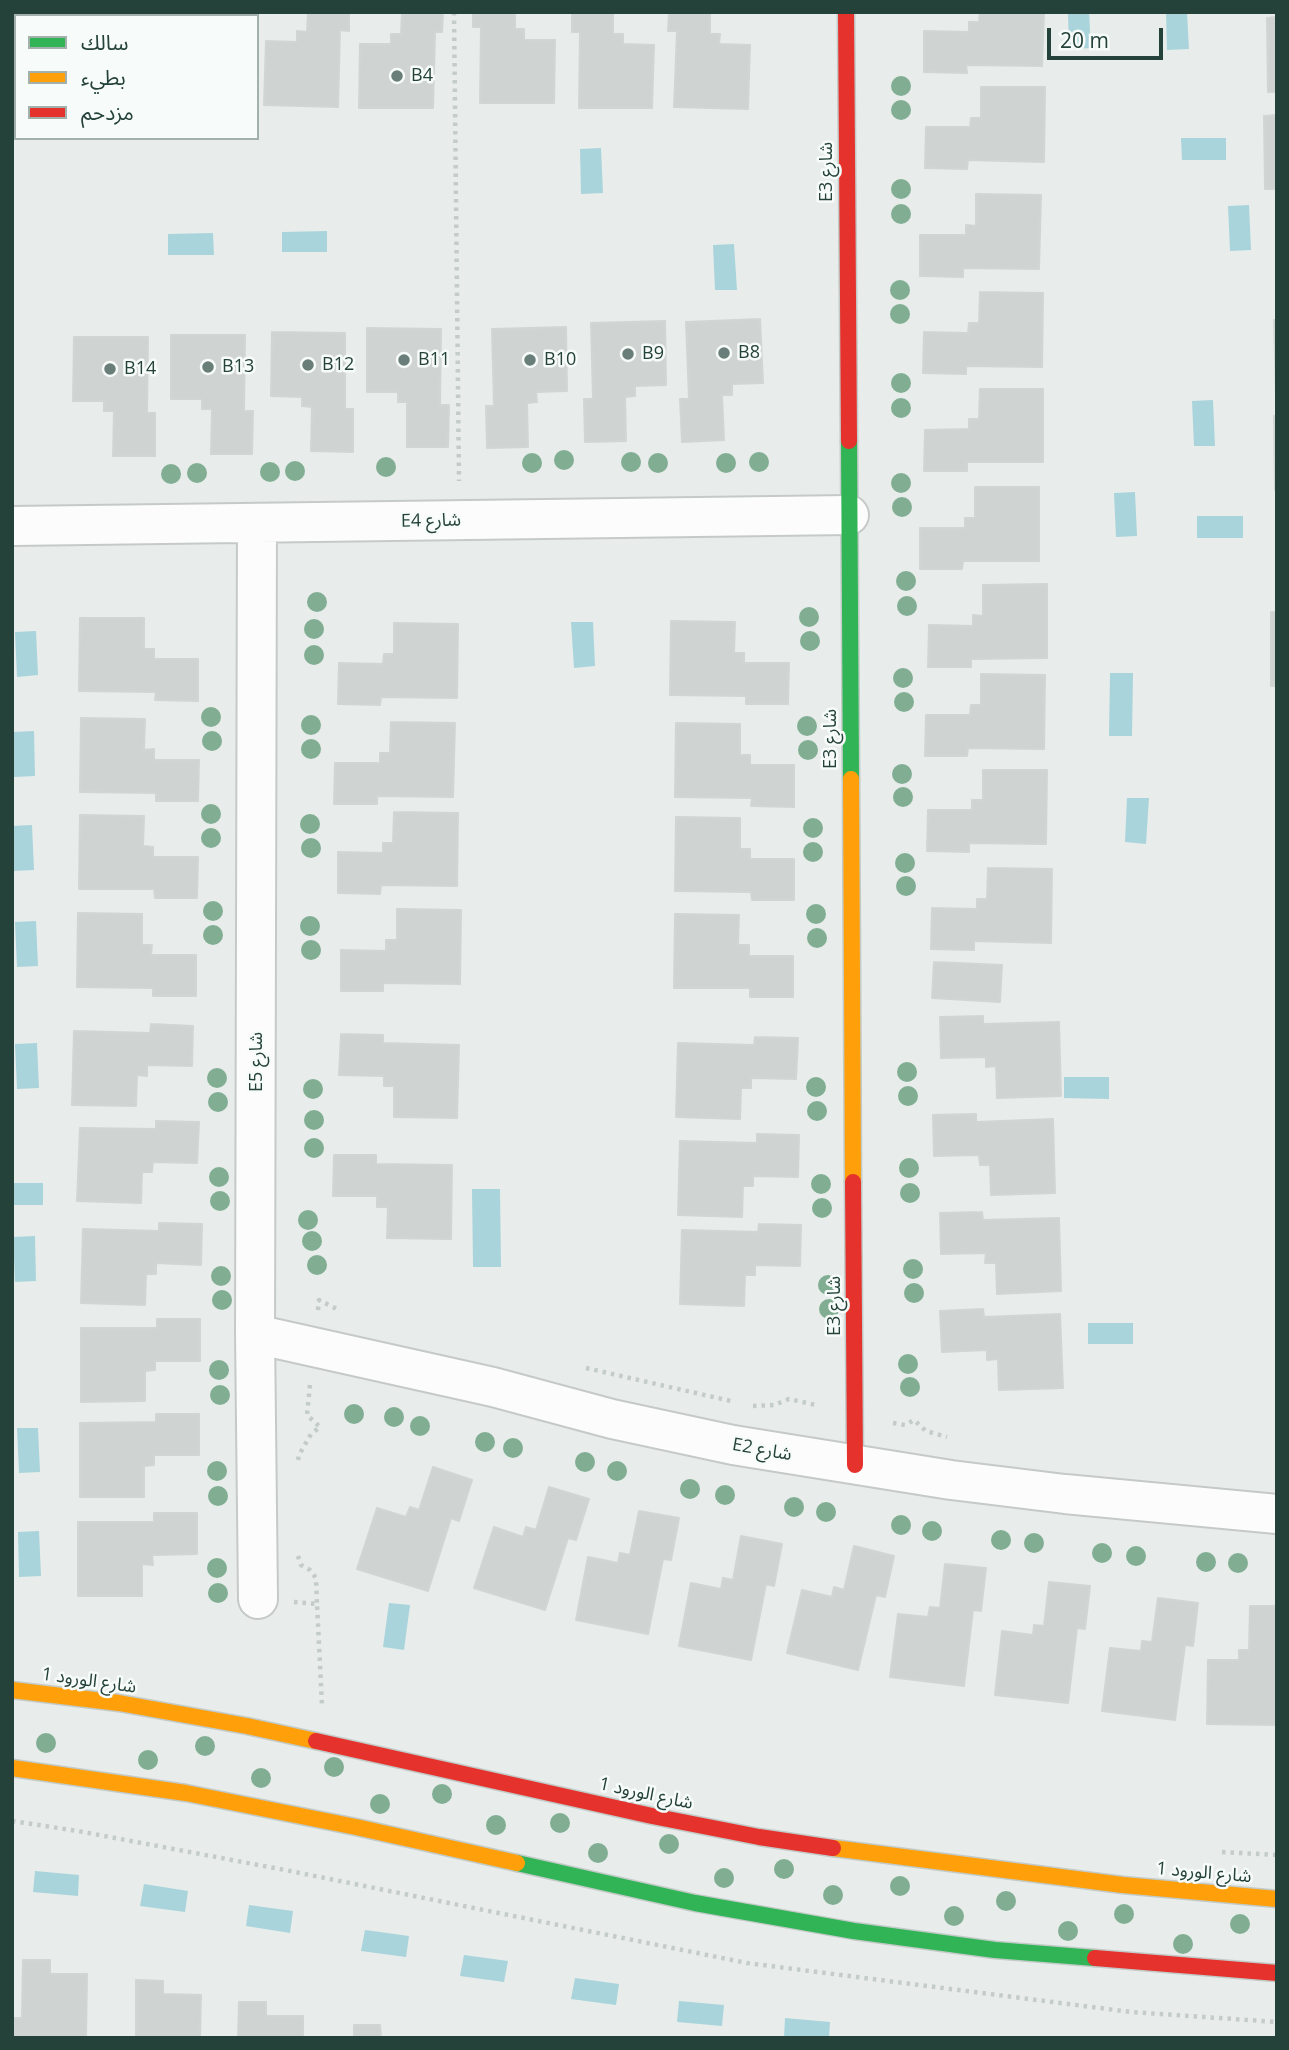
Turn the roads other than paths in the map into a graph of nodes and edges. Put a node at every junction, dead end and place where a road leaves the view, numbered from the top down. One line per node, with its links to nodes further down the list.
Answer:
1 (846, 12): 2 (street, E3 شارع)
2 (849, 515): 3 (street, E4 شارع); 6 (street, E3 شارع)
3 (257, 524): 4 (street, E4 شارع); 5 (street, E5 شارع)
4 (12, 526)
5 (255, 1334): 6 (street, E2 شارع); 8 (street, E5 شارع)
6 (855, 1465): 7 (street, E2 شارع)
7 (1277, 1514)
8 (258, 1599)
9 (12, 1690): 11 (street, شارع الورود 1)
10 (12, 1768): 12 (street)
11 (1277, 1899)
12 (1277, 1973)

